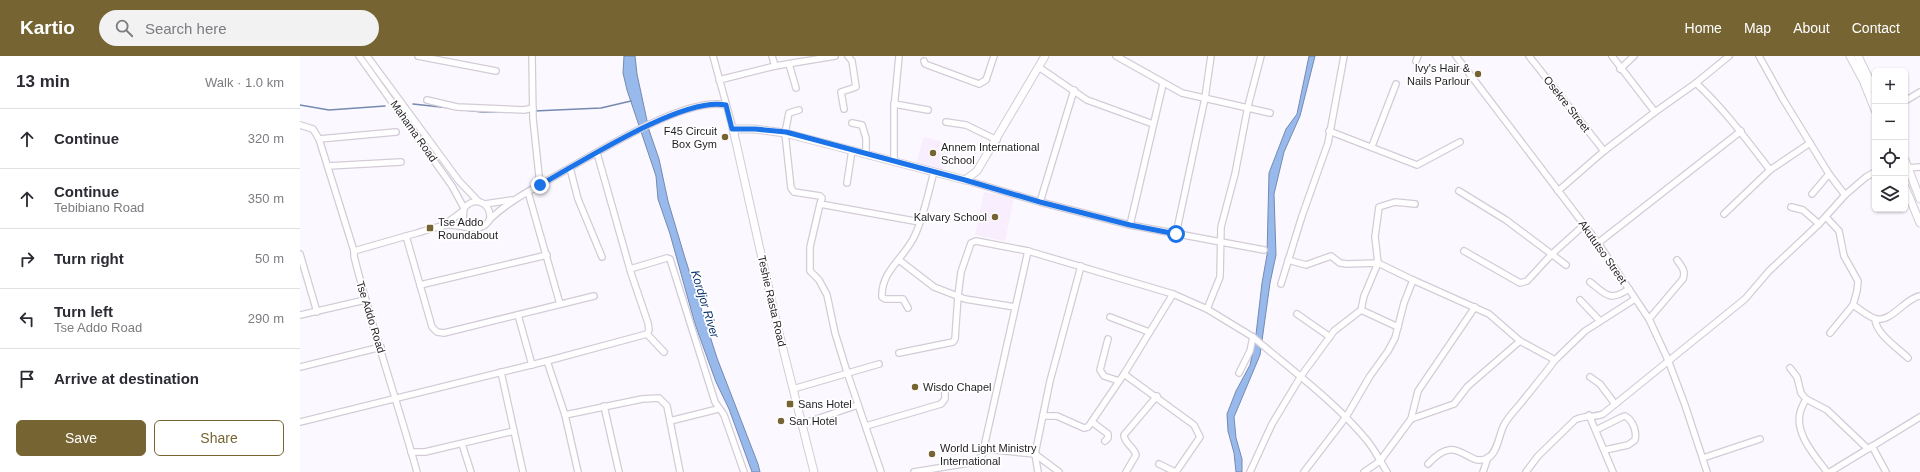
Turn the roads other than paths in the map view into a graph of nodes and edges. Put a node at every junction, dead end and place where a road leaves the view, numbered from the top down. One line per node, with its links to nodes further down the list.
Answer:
1 (358, 56): 96 (street, Mahama Road)
2 (367, 56): 90 (street, Mahama Road)
3 (418, 56): 29 (street)
4 (532, 56): 45 (street)
5 (713, 56): 30 (street)
6 (772, 56): 26 (street)
7 (835, 56): 25 (street)
8 (848, 56): 46 (street)
9 (899, 56): 41 (street)
10 (994, 56): 24 (street)
11 (1046, 56): 27 (main road)
12 (1117, 56): 31 (street)
13 (1211, 56): 38 (street)
14 (1261, 56): 44 (street)
15 (1344, 56): 56 (street)
16 (1456, 56): 83 (street, Akututso Street)
17 (1529, 56): 66 (street, Osekre Street)
18 (1612, 56): 28 (street)
19 (1634, 56): 28 (street)
20 (1729, 56): 33 (street)
21 (1759, 56): 63 (street)
22 (1850, 56): 42 (main road)
23 (1858, 56): 34 (main road)
24 (924, 61)
25 (789, 64): 26 (street); 35 (street)
26 (775, 66): 30 (street)
27 (1040, 68): 36 (street); 61 (main road)
28 (1620, 69): 49 (street)
29 (496, 71)
30 (720, 80): 43 (street)
31 (1163, 84): 38 (street); 53 (street)
32 (1396, 84): 64 (street)
33 (1696, 84): 49 (street); 57 (street)
34 (1872, 85)
35 (796, 88)
36 (1074, 90): 53 (street); 91 (street)
37 (1920, 92): 39 (street)
38 (1205, 98): 44 (street); 107 (street)
39 (1908, 99)
40 (427, 100): 45 (street)
41 (894, 104): 48 (street); 69 (street)
42 (1873, 104)
43 (726, 105): 55 (street); 67 (street)
44 (1248, 106): 50 (street); 109 (street)
45 (533, 109): 81 (street)
46 (844, 109)
47 (799, 110): 59 (street)
48 (928, 110)
49 (1655, 112): 66 (street)
50 (1270, 113)
51 (946, 122): 61 (street)
52 (852, 123): 68 (street)
53 (1153, 124): 104 (street)
54 (300, 125): 60 (street)
55 (732, 129): 59 (main road); 180 (main road, Teshie Rasta Road)
56 (1329, 131): 64 (street); 120 (street)
57 (1741, 131): 75 (street); 110 (street)
58 (396, 132): 60 (street)
59 (786, 132): 65 (main road); 93 (street)
60 (319, 139): 71 (street, Tse Addo Road)
61 (997, 140): 79 (main road)
62 (1460, 142): 64 (street)
63 (1810, 143): 75 (street); 77 (street)
64 (1372, 146)
65 (852, 150): 68 (main road); 80 (street)
66 (1604, 152): 83 (street)
67 (597, 153): 73 (street); 126 (street)
68 (866, 154): 69 (main road)
69 (894, 161): 76 (main road)
70 (401, 162): 71 (street)
71 (328, 166): 114 (street, Tse Addo Road)
72 (1920, 167): 74 (street)
73 (570, 168): 81 (street); 118 (street)
74 (1908, 168): 89 (main road)
75 (1770, 170): 97 (street)
76 (934, 172): 79 (main road); 100 (street)
77 (1829, 174): 85 (street); 87 (street)
78 (1872, 174): 87 (street)
79 (965, 180): 91 (street)
80 (847, 184)
81 (540, 185): 84 (street)
82 (1459, 190): 116 (street)
83 (1558, 191): 105 (street, Akututso Street)
84 (528, 192): 88 (street); 117 (street)
85 (1812, 194)
86 (1908, 194): 101 (main road)
87 (1845, 195): 98 (street)
88 (516, 199): 92 (street); 99 (street)
89 (1920, 199)
90 (478, 201): 92 (street); 96 (street)
91 (1040, 202): 104 (street)
92 (485, 204): 99 (street)
93 (820, 204): 100 (street); 174 (street)
94 (1416, 204): 123 (street)
95 (1791, 207): 102 (street)
96 (464, 210): 103 (street); 106 (street)
97 (1724, 214)
98 (1826, 217): 102 (street); 140 (street)
99 (490, 219): 106 (street)
100 (920, 222): 119 (street)
101 (1920, 223)
102 (1819, 224): 167 (street)
103 (444, 225): 106 (street); 108 (street)
104 (1130, 225): 107 (street)
105 (1584, 225): 110 (street, Akututso Street); 116 (street)
106 (469, 227)
107 (1176, 234): 109 (street)
108 (406, 236): 114 (street); 130 (street)
109 (1220, 241): 112 (street); 144 (street)
110 (1598, 243): 131 (street, Akututso Street)
111 (1028, 250): 125 (street); 134 (street); 141 (street)
112 (1264, 250)
113 (1464, 251): 116 (street)
114 (354, 252): 137 (street, Tse Addo Road)
115 (300, 254): 122 (street)
116 (1552, 254): 124 (street)
117 (547, 255): 130 (street); 139 (street)
118 (602, 257)
119 (899, 260): 134 (street); 143 (street)
120 (1288, 260): 123 (street); 129 (street)
121 (1677, 260): 151 (street)
122 (301, 263): 146 (street)
123 (1378, 263): 127 (street); 145 (street)
124 (1566, 265)
125 (1081, 266): 132 (street); 191 (street)
126 (630, 268): 157 (street); 188 (street)
127 (1413, 280): 142 (street); 154 (street)
128 (1590, 282): 131 (street)
129 (1281, 284)
130 (420, 285): 149 (street)
131 (1629, 289): 136 (street, Akututso Street)
132 (1173, 294): 144 (street); 155 (street)
133 (594, 296): 139 (street)
134 (958, 296): 141 (street); 164 (street)
135 (1920, 296): 152 (street)
136 (1635, 299): 151 (street, Akututso Street); 153 (street)
137 (365, 300): 146 (street); 162 (street, Tse Addo Road)
138 (1580, 300): 153 (street)
139 (560, 304): 149 (street)
140 (1853, 305): 152 (street); 156 (street)
141 (1015, 307): 206 (street)
142 (1475, 307): 161 (street); 194 (street)
143 (908, 308)
144 (1207, 309): 159 (street)
145 (1361, 310): 154 (street); 158 (street)
146 (317, 312): 148 (street)
147 (1297, 314): 158 (street)
148 (300, 315)
149 (518, 315): 170 (street)
150 (1110, 317): 155 (street)
151 (1649, 319): 167 (street, Akututso Street)
152 (1875, 319): 165 (street)
153 (1600, 321): 166 (street)
154 (1398, 327): 192 (street)
155 (1149, 332): 176 (street)
156 (1830, 333)
157 (647, 334): 163 (street); 168 (street)
158 (1330, 337): 177 (street)
159 (1254, 338): 175 (street); 177 (street)
160 (1108, 339): 179 (street)
161 (1520, 341): 166 (street); 194 (street)
162 (381, 347): 171 (street); 183 (street, Tse Addo Road)
163 (664, 352)
164 (898, 353)
165 (1908, 358)
166 (1555, 360): 210 (street)
167 (1668, 360): 185 (street); 211 (street, Akututso Street)
168 (547, 361): 170 (street); 189 (street)
169 (879, 364): 174 (street)
170 (532, 365): 173 (street)
171 (300, 367)
172 (1790, 368): 184 (street)
173 (501, 372): 183 (street); 201 (street)
174 (847, 372): 180 (street); 186 (street)
175 (1239, 373)
176 (1124, 374): 179 (street); 182 (street)
177 (1301, 376): 192 (street); 229 (street)
178 (1590, 377): 185 (street)
179 (1119, 381): 197 (street)
180 (793, 389): 198 (main road, Teshie Rasta Road)
181 (945, 389): 199 (street)
182 (1157, 396): 227 (street); 228 (street)
183 (396, 398): 196 (street); 208 (street, Tse Addo Road)
184 (1806, 399): 205 (street); 237 (street)
185 (1615, 404): 190 (street)
186 (858, 405): 198 (street); 199 (street)
187 (604, 406): 189 (street); 195 (street); 219 (street)
188 (718, 409): 195 (street); 221 (street)
189 (565, 415): 218 (street)
190 (1590, 415): 200 (street); 234 (street)
191 (1043, 416): 197 (street); 209 (street)
192 (1346, 417): 212 (street); 230 (street)
193 (1920, 417): 205 (street)
194 (1411, 419): 212 (street)
195 (670, 421): 220 (street)
196 (300, 422)
197 (1092, 422): 203 (street)
198 (802, 424): 222 (main road, Teshie Rasta Road)
199 (866, 426): 223 (street)
200 (1596, 430): 207 (street); 207 (street)
201 (514, 432): 204 (street); 217 (street)
202 (1760, 439): 211 (street)
203 (1105, 441)
204 (462, 444): 208 (street); 216 (street)
205 (1870, 448): 238 (street); 239 (street)
206 (984, 449): 209 (street); 224 (street)
207 (1605, 450): 235 (street)
208 (411, 452): 215 (street, Tse Addo Road)
209 (1035, 454): 225 (street); 226 (street)
210 (1488, 457): 214 (street); 233 (street)
211 (1703, 458): 236 (street, Akututso Street)
212 (1380, 462): 231 (street); 232 (street)
213 (1159, 464): 228 (street)
214 (1428, 464)
215 (416, 472)
216 (471, 472)
217 (523, 472)
218 (578, 472)
219 (619, 472)
220 (680, 472)
221 (744, 472)
222 (814, 472)
223 (881, 472)
224 (914, 472)
225 (1038, 472)
226 (1059, 472)
227 (1126, 472)
228 (1176, 472)
229 (1250, 472)
230 (1304, 472)
231 (1364, 472)
232 (1387, 472)
233 (1483, 472)
234 (1526, 472)
235 (1613, 472)
236 (1707, 472)
237 (1827, 472)
238 (1830, 472)
239 (1886, 472)

